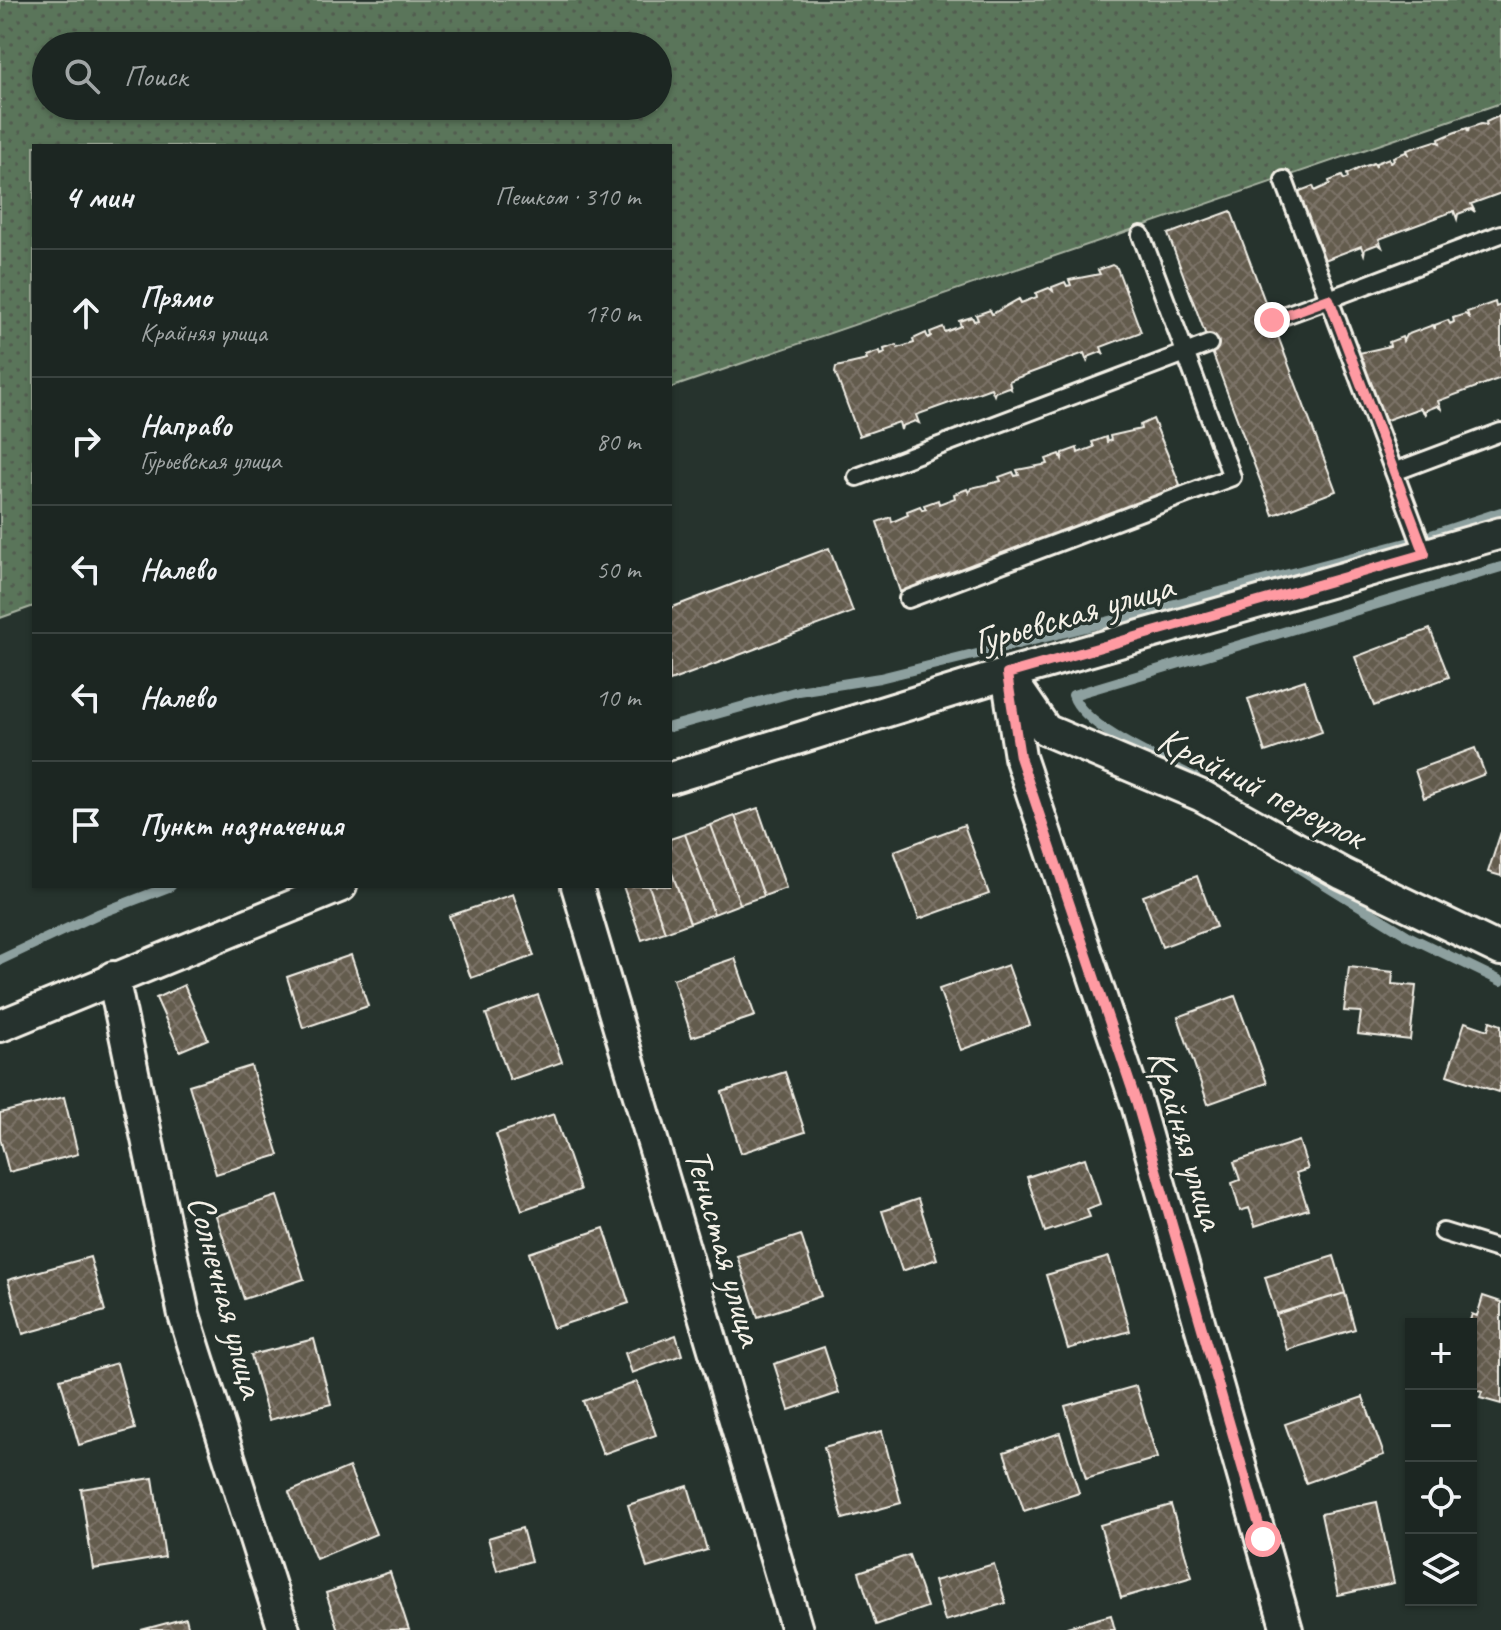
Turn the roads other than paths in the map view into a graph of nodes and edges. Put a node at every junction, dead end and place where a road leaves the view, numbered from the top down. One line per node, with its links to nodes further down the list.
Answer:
1 (1284, 180): 4 (lane)
2 (1501, 234): 4 (lane)
3 (1141, 235): 7 (lane)
4 (1329, 299): 5 (lane); 9 (lane)
5 (1272, 320)
6 (1209, 344): 7 (lane)
7 (1185, 353): 10 (lane); 13 (lane)
8 (1501, 432): 9 (lane)
9 (1394, 472): 12 (lane)
10 (857, 477)
11 (1501, 533): 12 (street, Гурьевская улица)
12 (1425, 553): 14 (street, Гурьевская улица)
13 (908, 599)
14 (1007, 674): 15 (street, Гурьевская улица); 18 (street, Крайний переулок); 25 (street, Крайняя улица)
15 (672, 777)
16 (336, 888): 19 (street)
17 (578, 888): 24 (street, Тенистая улица)
18 (1501, 950)
19 (113, 977): 20 (street); 23 (street, Солнечная улица)
20 (0, 1026)
21 (1443, 1232): 22 (lane)
22 (1501, 1250)
23 (284, 1630)
24 (797, 1630)
25 (1287, 1630)

